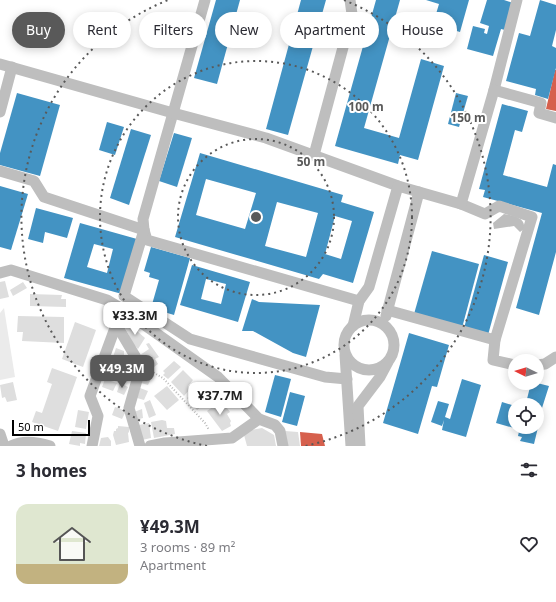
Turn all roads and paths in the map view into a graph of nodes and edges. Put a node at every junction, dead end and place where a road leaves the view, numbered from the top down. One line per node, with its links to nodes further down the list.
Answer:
1 (205, 0): 8 (street)
2 (350, 0): 10 (street)
3 (517, 0): 6 (street)
4 (0, 64): 5 (street)
5 (12, 67): 7 (street); 8 (street)
6 (494, 90): 9 (street); 14 (street)
7 (0, 112)
8 (173, 113): 10 (street); 15 (street)
9 (556, 118)
10 (314, 155): 12 (street)
11 (0, 171): 15 (street)
12 (398, 186): 13 (street); 17 (street)
13 (419, 192): 14 (street); 19 (street)
14 (461, 204): 23 (street)
15 (144, 230): 17 (street); 30 (street)
16 (0, 273): 18 (street)
17 (359, 301): 22 (street)
18 (122, 308): 20 (street); 31 (street)
19 (387, 310): 21 (street); 23 (street)
20 (116, 324): 29 (street); 37 (street)
21 (384, 325): 22 (street); 25 (street)
22 (353, 326): 24 (street)
23 (495, 340): 27 (street)
24 (345, 352): 25 (street); 30 (street)
25 (391, 356): 42 (street)
26 (556, 357): 28 (street)
27 (508, 363)
28 (544, 364)
29 (141, 366): 33 (path); 38 (street)
30 (348, 378): 41 (street)
31 (259, 419): 33 (street); 40 (street)
32 (0, 434): 34 (street)
33 (215, 439): 39 (street)
34 (4, 446)
35 (11, 446): 36 (street)
36 (50, 446)
37 (92, 446)
38 (140, 446)
39 (150, 446)
40 (283, 446)
41 (351, 446)
42 (360, 446)

